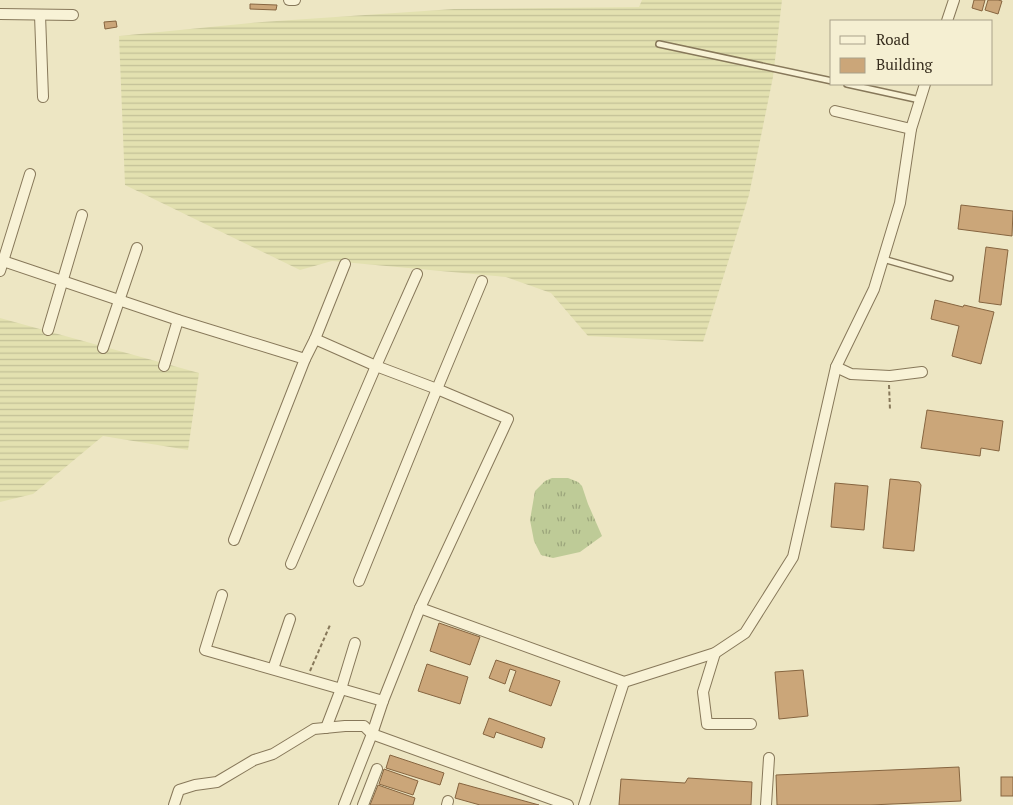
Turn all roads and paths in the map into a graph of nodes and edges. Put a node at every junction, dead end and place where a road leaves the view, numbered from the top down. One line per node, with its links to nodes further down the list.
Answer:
1 (289, 0): 2 (street)
2 (295, 0)
3 (954, 0): 7 (street)
4 (0, 14): 5 (street)
5 (40, 15): 6 (street); 12 (street)
6 (73, 15)
7 (947, 20)
8 (659, 44): 9 (lane)
9 (830, 80)
10 (852, 85): 13 (lane)
11 (925, 85): 13 (street)
12 (43, 97)
13 (920, 100): 15 (street)
14 (835, 112): 15 (street)
15 (911, 129): 19 (street)
16 (30, 174): 20 (street)
17 (82, 215): 25 (street)
18 (137, 248): 27 (street)
19 (883, 259): 24 (lane); 35 (street)
20 (2, 260): 22 (street); 25 (street)
21 (345, 264): 30 (street)
22 (0, 271)
23 (417, 274): 34 (street)
24 (950, 278)
25 (62, 281): 27 (street); 29 (street)
26 (482, 281): 38 (street)
27 (119, 300): 28 (street); 31 (street)
28 (178, 320): 32 (street); 33 (street)
29 (48, 330)
30 (315, 339): 32 (street); 34 (street)
31 (103, 348)
32 (305, 359): 40 (street)
33 (164, 366)
34 (376, 366): 38 (street); 41 (street)
35 (836, 367): 37 (street); 48 (street)
36 (922, 372): 37 (street)
37 (889, 376): 39 (path)
38 (437, 389): 42 (street); 44 (street)
39 (890, 410)
40 (234, 540)
41 (291, 564)
42 (359, 581)
43 (222, 595): 49 (street)
44 (420, 608): 51 (street); 53 (street)
45 (290, 619): 49 (street)
46 (330, 624): 50 (path)
47 (355, 643): 52 (street)
48 (715, 653): 51 (street); 54 (street)
49 (273, 670): 50 (street)
50 (306, 679): 52 (street)
51 (624, 682): 63 (street)
52 (341, 689): 53 (street); 55 (street)
53 (383, 701): 56 (street)
54 (751, 724)
55 (326, 728): 56 (street); 59 (street)
56 (372, 734): 60 (street); 62 (street)
57 (769, 758): 64 (street)
58 (377, 769): 61 (street)
59 (174, 805)
60 (344, 805)
61 (363, 805)
62 (568, 805)
63 (584, 805)
64 (766, 805)

